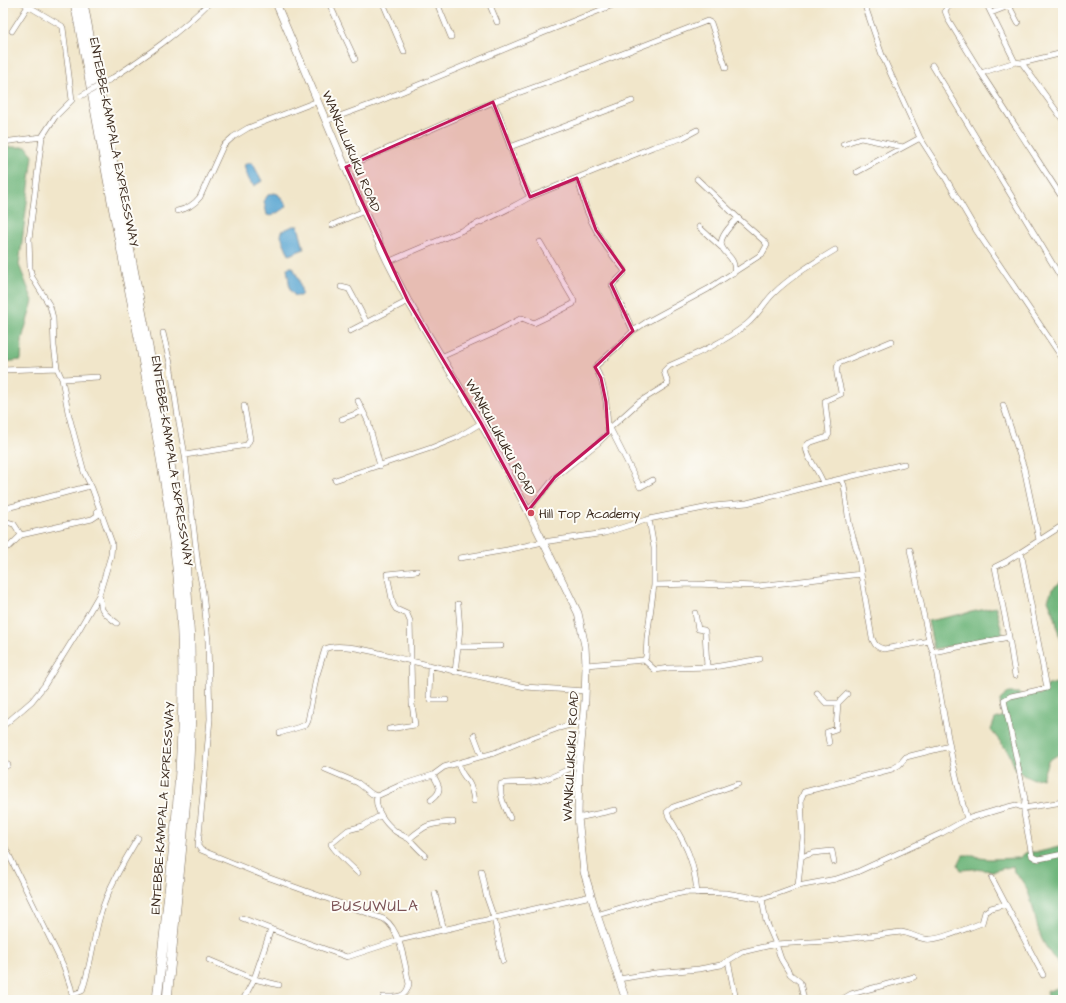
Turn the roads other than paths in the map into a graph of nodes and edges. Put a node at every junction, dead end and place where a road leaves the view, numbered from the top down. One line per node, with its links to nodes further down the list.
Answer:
1 (23, 3): 17 (street)
2 (75, 3): 188 (highway, ENTEBBE–KAMPALA EXPRESSWAY)
3 (84, 3): 189 (highway, ENTEBBE–KAMPALA EXPRESSWAY)
4 (209, 3): 33 (street, bridge)
5 (276, 3): 34 (main road, WANKULUKUKU ROAD)
6 (329, 3): 27 (street)
7 (383, 3): 25 (street)
8 (437, 3): 24 (street)
9 (489, 3): 21 (street)
10 (618, 3): 16 (street)
11 (864, 3): 41 (street)
12 (953, 3): 32 (street)
13 (986, 3): 20 (street)
14 (999, 3): 19 (street)
15 (1016, 3): 18 (street)
16 (609, 5): 38 (street)
17 (28, 6): 23 (street); 33 (street)
18 (1010, 6): 19 (street); 22 (street)
19 (1001, 10): 20 (street)
20 (991, 13): 28 (street)
21 (497, 22)
22 (1018, 24)
23 (12, 31)
24 (451, 37)
25 (404, 52)
26 (1063, 53): 29 (street)
27 (355, 59)
28 (1015, 62): 29 (street); 32 (street)
29 (1022, 63): 37 (street)
30 (932, 65): 62 (street)
31 (726, 68): 36 (street)
32 (981, 73): 51 (street)
33 (72, 100): 40 (street)
34 (318, 101): 38 (main road, WANKULUKUKU ROAD); 53 (street)
35 (632, 101): 45 (street)
36 (493, 102): 45 (street); 46 (street)
37 (1063, 120)
38 (326, 121): 46 (main road, WANKULUKUKU ROAD)
39 (697, 130): 48 (street)
40 (42, 137): 42 (street); 72 (street)
41 (920, 138): 44 (street); 71 (street)
42 (3, 142)
43 (843, 144): 44 (street)
44 (903, 147): 47 (street)
45 (510, 148): 50 (street)
46 (346, 167): 52 (main road, WANKULUKUKU ROAD)
47 (857, 172)
48 (577, 178): 50 (street); 67 (street)
49 (697, 179): 54 (street)
50 (530, 197): 60 (street)
51 (1063, 199)
52 (364, 211): 55 (street); 60 (main road, WANKULUKUKU ROAD)
53 (177, 212)
54 (738, 218): 58 (street); 61 (street)
55 (332, 225)
56 (699, 227): 58 (street)
57 (540, 242): 70 (street)
58 (721, 247): 61 (street)
59 (835, 250): 82 (street)
60 (388, 262): 64 (main road, WANKULUKUKU ROAD)
61 (734, 273): 67 (street)
62 (1063, 281)
63 (341, 287): 65 (street)
64 (408, 301): 65 (street); 70 (main road, WANKULUKUKU ROAD)
65 (367, 322): 66 (street)
66 (350, 331)
67 (633, 331): 82 (street)
68 (164, 333): 83 (street)
69 (892, 341): 89 (street)
70 (441, 357): 81 (main road, WANKULUKUKU ROAD)
71 (1063, 359)
72 (57, 368): 73 (street); 75 (street)
73 (3, 370)
74 (98, 377): 75 (street)
75 (62, 379): 90 (street)
76 (358, 401): 79 (street)
77 (1003, 405): 98 (street)
78 (244, 406): 83 (street)
79 (363, 411): 80 (street); 85 (street)
80 (342, 419)
81 (481, 423): 85 (street); 93 (main road, WANKULUKUKU ROAD)
82 (609, 430): 88 (street); 93 (street)
83 (185, 455): 176 (street)
84 (904, 464): 86 (street)
85 (380, 466): 87 (street)
86 (841, 479): 89 (street); 105 (street)
87 (335, 480)
88 (653, 480)
89 (823, 483): 94 (street)
90 (90, 486): 91 (street); 92 (street)
91 (97, 506): 97 (street); 107 (street)
92 (3, 509)
93 (528, 510): 99 (main road, WANKULUKUKU ROAD)
94 (649, 519): 99 (street); 106 (street)
95 (3, 524): 97 (street)
96 (1063, 525): 98 (street)
97 (21, 535): 100 (street)
98 (1039, 540): 102 (street)
99 (543, 542): 103 (street); 119 (main road, WANKULUKUKU ROAD)
100 (3, 549)
101 (910, 550): 112 (street)
102 (1021, 552): 111 (street); 148 (street)
103 (460, 558)
104 (417, 571): 118 (street)
105 (860, 574): 106 (street); 112 (street)
106 (654, 585): 117 (street)
107 (99, 595): 110 (street); 130 (street)
108 (458, 604): 114 (street)
109 (695, 613): 121 (street)
110 (117, 623)
111 (1009, 637): 115 (street); 123 (street)
112 (929, 641): 115 (street)
113 (502, 646): 114 (street)
114 (459, 647): 122 (street)
115 (933, 652): 135 (street)
116 (760, 659): 121 (street)
117 (644, 660): 119 (street); 121 (street)
118 (411, 661): 120 (street); 131 (street); 132 (street)
119 (586, 665): 124 (main road, WANKULUKUKU ROAD)
120 (430, 666): 122 (street); 127 (street)
121 (707, 666)
122 (455, 672): 124 (street)
123 (1015, 676)
124 (586, 691): 129 (main road, WANKULUKUKU ROAD)
125 (817, 693): 128 (street)
126 (847, 694): 128 (street)
127 (446, 700)
128 (838, 703): 134 (street)
129 (584, 721): 136 (street); 138 (main road, WANKULUKUKU ROAD)
130 (3, 726)
131 (389, 729)
132 (280, 733)
133 (474, 735): 136 (street)
134 (829, 743)
135 (950, 746): 153 (street); 160 (street)
136 (482, 756): 137 (street)
137 (458, 763): 142 (street); 146 (street)
138 (579, 764): 151 (street); 152 (main road, WANKULUKUKU ROAD)
139 (8, 765): 140 (street)
140 (3, 768)
141 (324, 769): 144 (street)
142 (433, 775): 144 (street); 145 (street)
143 (738, 784): 166 (street)
144 (377, 796): 150 (street)
145 (431, 800)
146 (474, 801)
147 (1063, 802): 148 (street)
148 (1024, 808): 153 (street); 158 (street)
149 (615, 810): 152 (street)
150 (381, 815): 156 (street); 163 (street)
151 (510, 818)
152 (578, 818): 168 (main road, WANKULUKUKU ROAD)
153 (967, 819): 165 (street)
154 (453, 822): 156 (street)
155 (138, 838): 187 (street)
156 (409, 839): 159 (street)
157 (3, 843): 187 (street)
158 (1063, 854)
159 (425, 855)
160 (801, 856): 161 (street); 165 (street)
161 (834, 862)
162 (481, 871): 173 (street)
163 (358, 873)
164 (992, 878): 170 (street)
165 (798, 886): 169 (street)
166 (697, 893): 169 (street); 171 (street)
167 (435, 894): 175 (street)
168 (591, 896): 171 (main road, WANKULUKUKU ROAD); 173 (street)
169 (762, 899): 177 (street)
170 (1006, 904): 177 (street); 181 (street)
171 (597, 915): 184 (main road, WANKULUKUKU ROAD)
172 (242, 918): 174 (street)
173 (494, 918): 175 (street); 179 (street)
174 (271, 929): 176 (street); 183 (street)
175 (444, 930): 176 (street)
176 (399, 940): 186 (street)
177 (776, 944): 180 (street); 193 (street)
178 (209, 960): 183 (street)
179 (503, 961)
180 (728, 961): 184 (street); 192 (street)
181 (1043, 975)
182 (914, 977): 194 (street)
183 (254, 979): 185 (street); 190 (street)
184 (619, 979): 191 (main road, WANKULUKUKU ROAD)
185 (279, 985)
186 (383, 997)
187 (73, 998)
188 (157, 1000)
189 (167, 1000)
190 (242, 1000)
191 (626, 1000)
192 (736, 1000)
193 (804, 1000)
194 (841, 1000)

